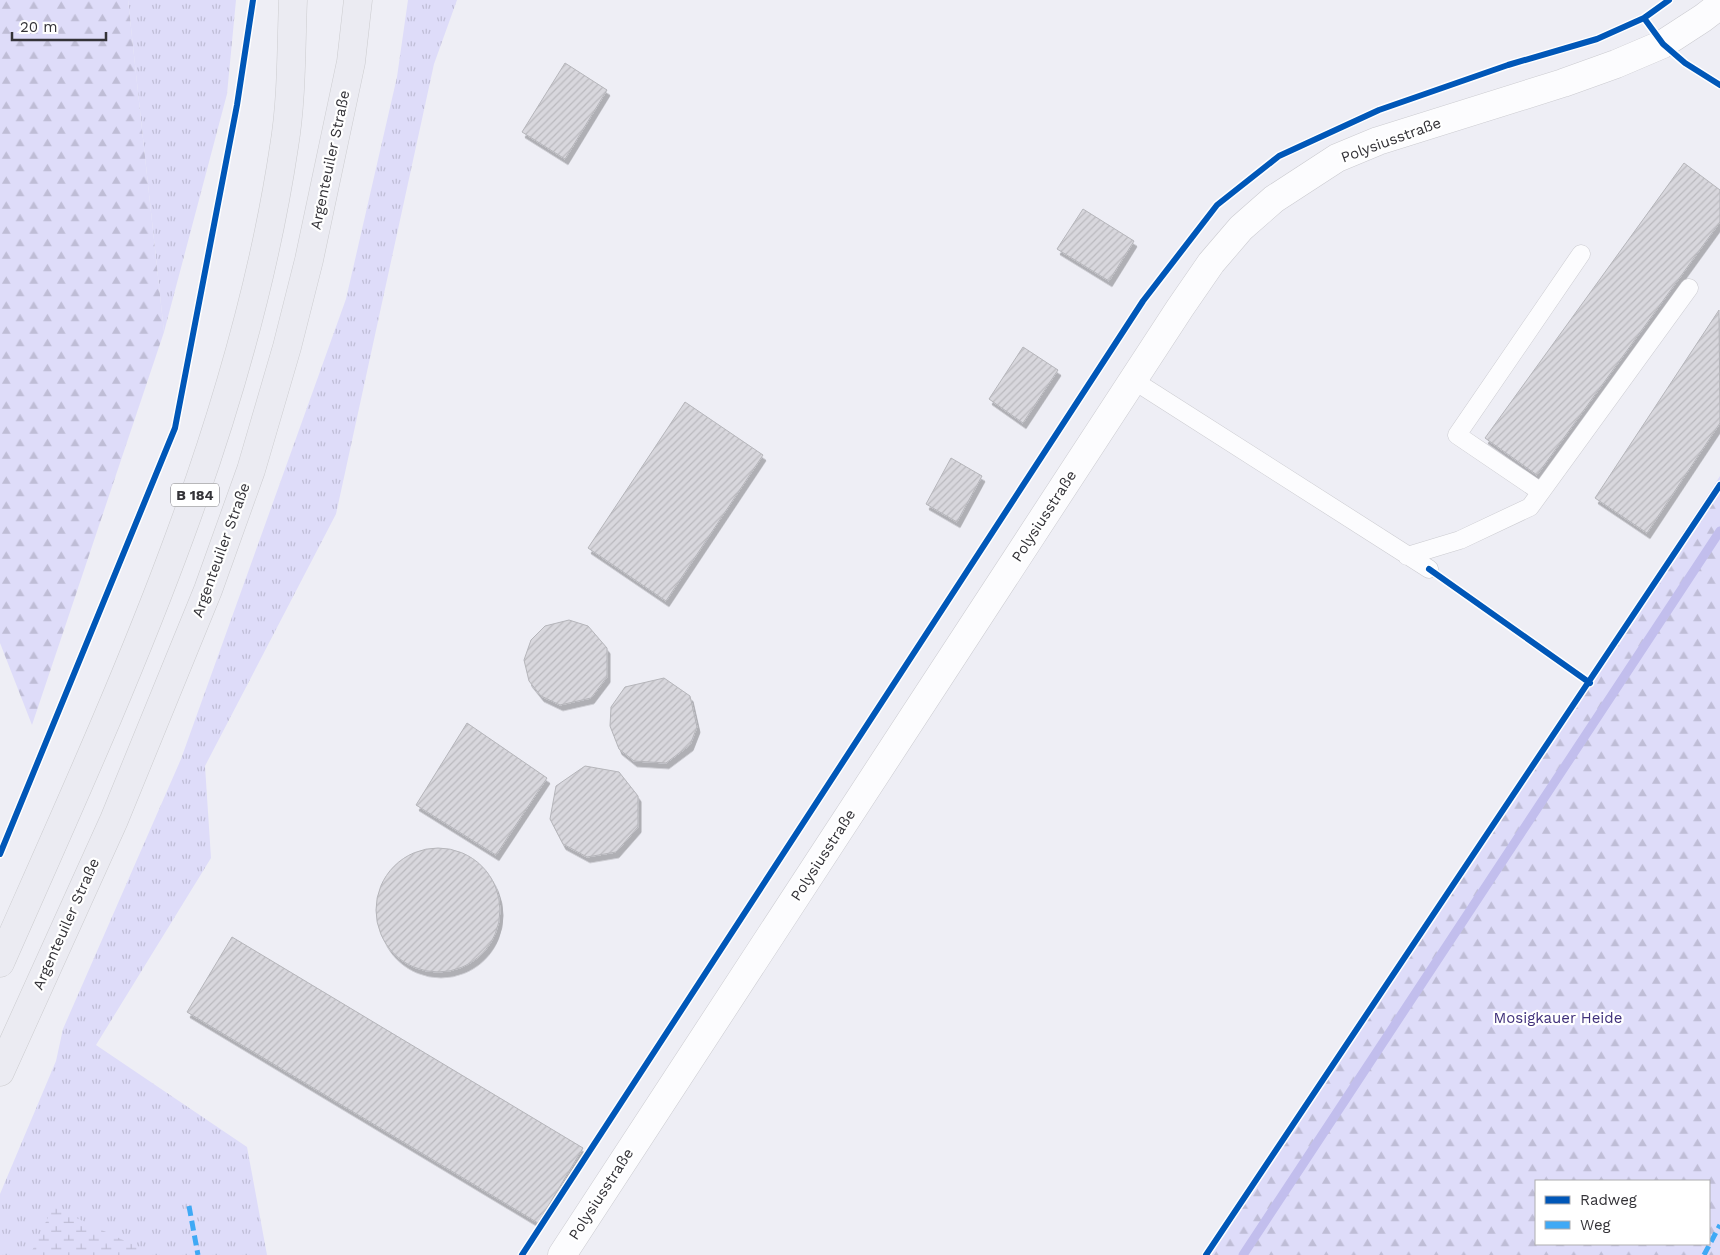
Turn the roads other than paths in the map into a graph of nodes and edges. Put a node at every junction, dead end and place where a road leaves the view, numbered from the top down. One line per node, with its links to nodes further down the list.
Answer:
1 (293, 0): 10 (main road, B 184)
2 (358, 0): 11 (main road, Argenteuiler Straße / B 184)
3 (1720, 5): 6 (street, Polysiusstraße)
4 (1581, 254): 7 (lane)
5 (1689, 288): 7 (lane)
6 (1133, 380): 8 (lane); 12 (street, Polysiusstraße)
7 (1541, 492): 8 (lane)
8 (1407, 556): 9 (lane)
9 (1429, 569)
10 (0, 963)
11 (0, 1072)
12 (562, 1255)

